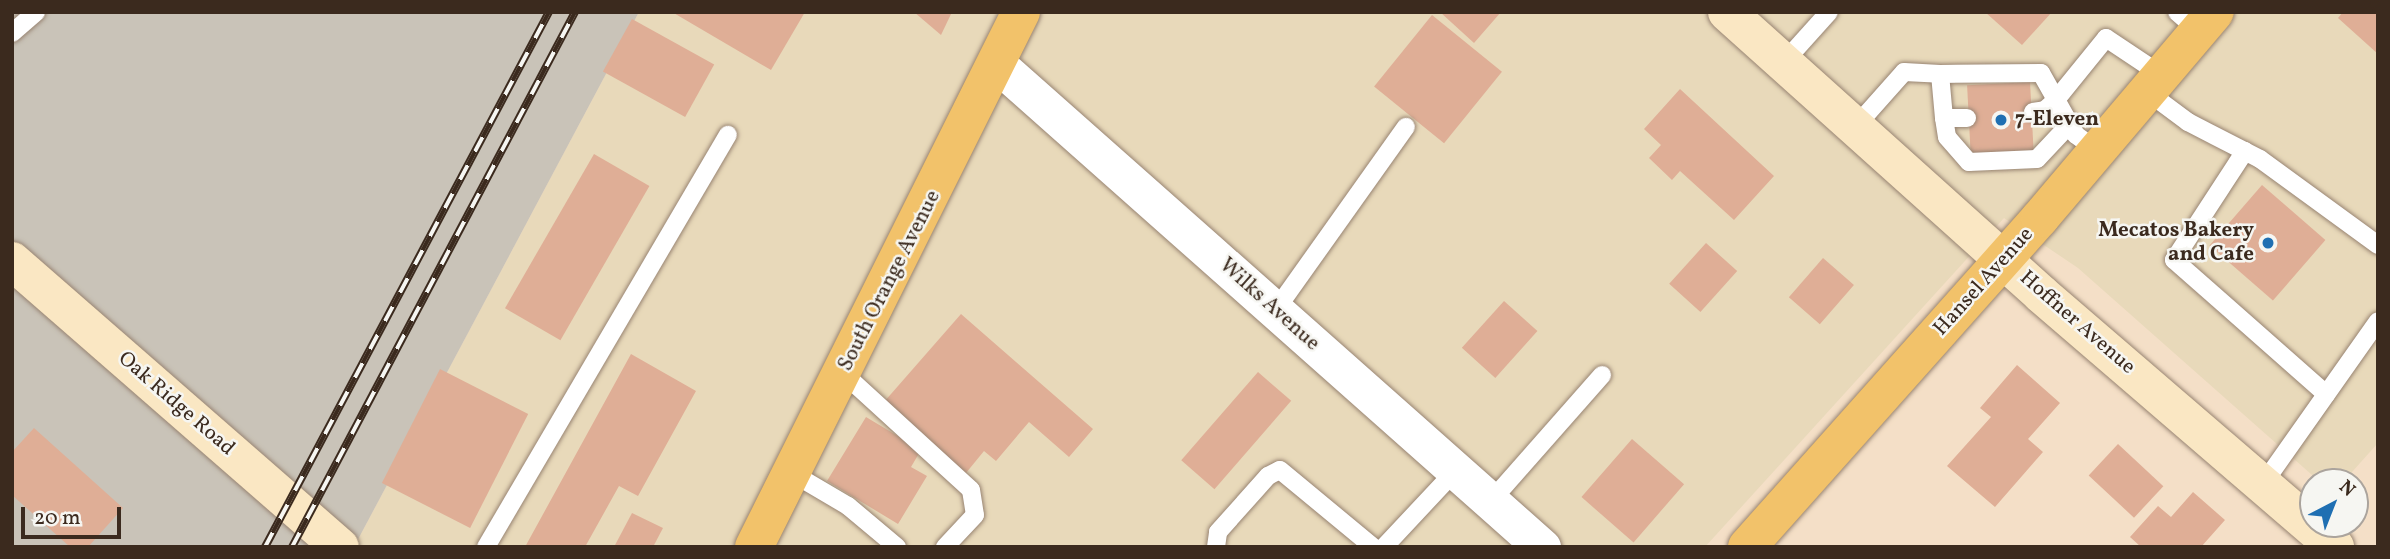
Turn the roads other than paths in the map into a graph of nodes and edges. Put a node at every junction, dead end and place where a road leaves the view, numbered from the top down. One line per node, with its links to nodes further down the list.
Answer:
1 (36, 12): 6 (lane)
2 (1021, 12): 8 (main road, South Orange Avenue)
3 (1727, 12): 7 (main road, Hoffner Avenue)
4 (1829, 12): 7 (lane)
5 (2198, 19): 10 (main road, Hansel Avenue)
6 (12, 33)
7 (1784, 62): 16 (main road, Hoffner Avenue)
8 (996, 64): 24 (street, Wilks Avenue); 26 (main road, South Orange Avenue)
9 (1940, 74): 11 (lane); 13 (lane); 16 (lane)
10 (2156, 85): 11 (lane); 19 (main road, Hansel Avenue); 20 (lane)
11 (2054, 101): 12 (lane); 15 (lane)
12 (2033, 112)
13 (1944, 118): 14 (lane); 15 (lane)
14 (1966, 118)
15 (2069, 125): 19 (lane)
16 (1856, 126): 22 (main road, Hoffner Avenue)
17 (1406, 127): 24 (lane)
18 (727, 135): 34 (lane)
19 (2098, 151): 22 (main road, Hansel Avenue)
20 (2245, 151): 21 (lane); 28 (lane)
21 (2378, 245)
22 (2005, 259): 31 (main road, Hoffner Avenue); 42 (main road, Hansel Avenue)
23 (12, 261): 33 (main road, Oak Ridge Road)
24 (1275, 311): 29 (street, Wilks Avenue)
25 (2378, 321): 28 (lane)
26 (843, 373): 30 (main road, South Orange Avenue); 37 (lane)
27 (1602, 375): 32 (lane)
28 (2326, 394): 31 (lane)
29 (1456, 470): 32 (street, Wilks Avenue); 40 (lane)
30 (792, 473): 35 (main road, South Orange Avenue); 36 (lane)
31 (2263, 484): 43 (main road, Hoffner Avenue)
32 (1491, 502): 41 (street, Wilks Avenue)
33 (340, 547)
34 (486, 547)
35 (754, 547)
36 (897, 547)
37 (945, 547)
38 (1216, 547): 39 (lane)
39 (1373, 547)
40 (1384, 547)
41 (1542, 547)
42 (1747, 547)
43 (2334, 547)

